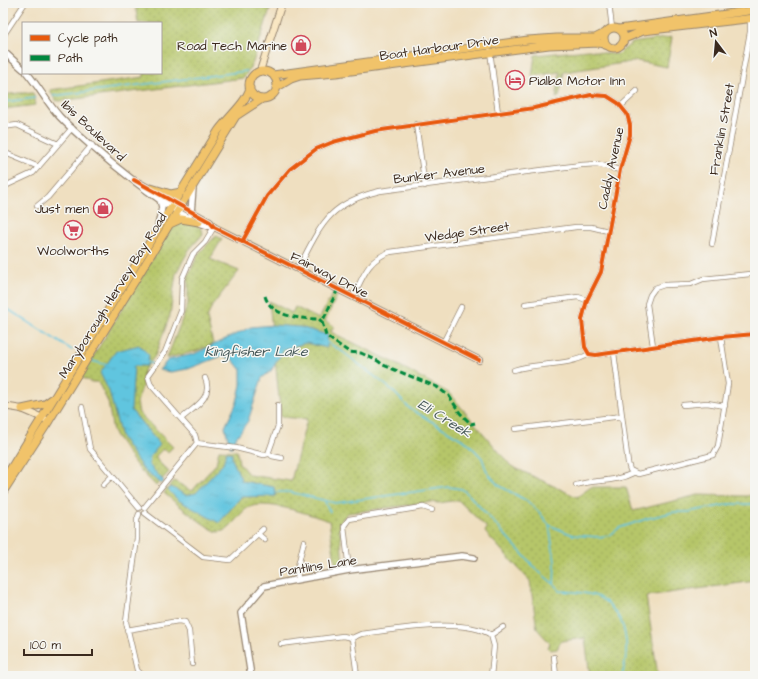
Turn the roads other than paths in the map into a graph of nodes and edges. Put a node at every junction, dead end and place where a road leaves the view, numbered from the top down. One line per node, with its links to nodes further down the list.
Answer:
1 (25, 3): 9 (street)
2 (282, 3): 15 (main road)
3 (609, 3): 7 (street)
4 (755, 10): 5 (main road)
5 (724, 14): 6 (main road); 7 (main road)
6 (753, 17): 10 (main road); 48 (street, Franklin Street)
7 (616, 28): 8 (main road); 10 (main road)
8 (605, 33): 11 (main road); 12 (main road, Boat Harbour Drive)
9 (3, 36)
10 (624, 40): 11 (main road)
11 (608, 46): 12 (main road, Boat Harbour Drive)
12 (490, 49): 17 (main road, Boat Harbour Drive); 19 (main road, Boat Harbour Drive); 23 (street)
13 (3, 51): 14 (street)
14 (22, 67)
15 (260, 71): 17 (main road); 18 (main road)
16 (29, 74): 26 (street, Ibis Boulevard)
17 (273, 75): 19 (main road)
18 (250, 88): 21 (main road); 37 (main road, Maryborough Hervey Bay Road)
19 (276, 88): 21 (main road)
20 (637, 90): 22 (street)
21 (262, 98): 34 (main road, Maryborough Hervey Bay Road)
22 (621, 106): 23 (street); 31 (street, Caddy Avenue)
23 (498, 113): 24 (street)
24 (416, 124): 35 (street); 47 (street)
25 (3, 127): 27 (street)
26 (72, 128): 27 (street); 28 (street, Ibis Boulevard)
27 (58, 144): 30 (street)
28 (92, 146): 32 (street, Ibis Boulevard); 39 (street)
29 (3, 152): 30 (street)
30 (39, 167): 33 (street)
31 (620, 170): 35 (street, Bunker Avenue); 46 (street, Caddy Avenue)
32 (134, 180): 36 (street, Ibis Boulevard); 38 (street, Ibis Boulevard)
33 (4, 186)
34 (194, 186): 40 (main road, Maryborough Hervey Bay Road); 41 (street)
35 (425, 186): 49 (street, Bunker Avenue)
36 (151, 188): 37 (main road); 40 (street, Ibis Boulevard)
37 (180, 192): 40 (main road, Maryborough Hervey Bay Road)
38 (160, 200): 40 (street, Ibis Boulevard); 45 (street)
39 (38, 206)
40 (176, 207): 41 (street, Fairway Drive); 42 (street, Fairway Drive); 43 (main road, Maryborough Hervey Bay Road); 45 (main road, Maryborough Hervey Bay Road)
41 (191, 213): 44 (street, Fairway Drive)
42 (199, 222): 43 (main road); 44 (street, Fairway Drive)
43 (169, 225): 72 (main road, Maryborough Hervey Bay Road)
44 (214, 227): 47 (street, Fairway Drive); 73 (street)
45 (158, 229): 64 (main road, Maryborough Hervey Bay Road)
46 (608, 231): 51 (street, Wedge Street); 52 (street, Caddy Avenue)
47 (242, 242): 49 (street, Fairway Drive)
48 (712, 244)
49 (298, 269): 51 (street, Fairway Drive)
50 (750, 274): 58 (street)
51 (353, 297): 57 (street, Fairway Drive)
52 (586, 300): 53 (street); 60 (street, Caddy Avenue)
53 (524, 304)
54 (461, 307): 57 (street)
55 (755, 334): 56 (street)
56 (721, 337): 58 (street); 68 (street)
57 (443, 343): 61 (street, Fairway Drive)
58 (654, 346): 59 (street)
59 (614, 353): 60 (street); 71 (street)
60 (588, 354): 62 (street)
61 (479, 360)
62 (514, 370)
63 (205, 378): 73 (street)
64 (53, 399): 70 (main road); 72 (main road, Maryborough Hervey Bay Road)
65 (278, 405): 76 (street)
66 (683, 405): 68 (street)
67 (3, 406): 70 (main road)
68 (725, 406): 78 (street)
69 (82, 407): 79 (street)
70 (22, 409): 72 (main road)
71 (622, 416): 74 (street); 78 (street)
72 (45, 419): 80 (main road, Maryborough Hervey Bay Road); 83 (main road, Maryborough Hervey Bay Road)
73 (181, 419): 75 (street)
74 (515, 429)
75 (197, 443): 76 (street); 84 (street)
76 (269, 453): 77 (street)
77 (282, 458)
78 (634, 472): 82 (street)
79 (112, 476): 81 (street); 84 (street)
80 (3, 481)
81 (103, 485)
82 (576, 486)
83 (3, 492)
84 (141, 508): 86 (street); 87 (street)
85 (432, 510): 93 (street)
86 (145, 513): 87 (street); 89 (street)
87 (139, 514): 96 (street)
88 (263, 529): 89 (street)
89 (258, 534): 90 (street)
90 (265, 540)
91 (304, 541): 94 (street)
92 (474, 558): 93 (street, Pantlins Lane)
93 (349, 570): 94 (street, Pantlins Lane)
94 (298, 579): 103 (street, Pantlins Lane)
95 (503, 627): 97 (street)
96 (127, 630): 101 (street); 102 (street)
97 (491, 635): 98 (street); 105 (street)
98 (352, 638): 99 (street); 104 (street)
99 (281, 644)
100 (554, 656): 106 (street)
101 (192, 664)
102 (142, 676)
103 (250, 676)
104 (357, 676)
105 (491, 676)
106 (556, 676)

